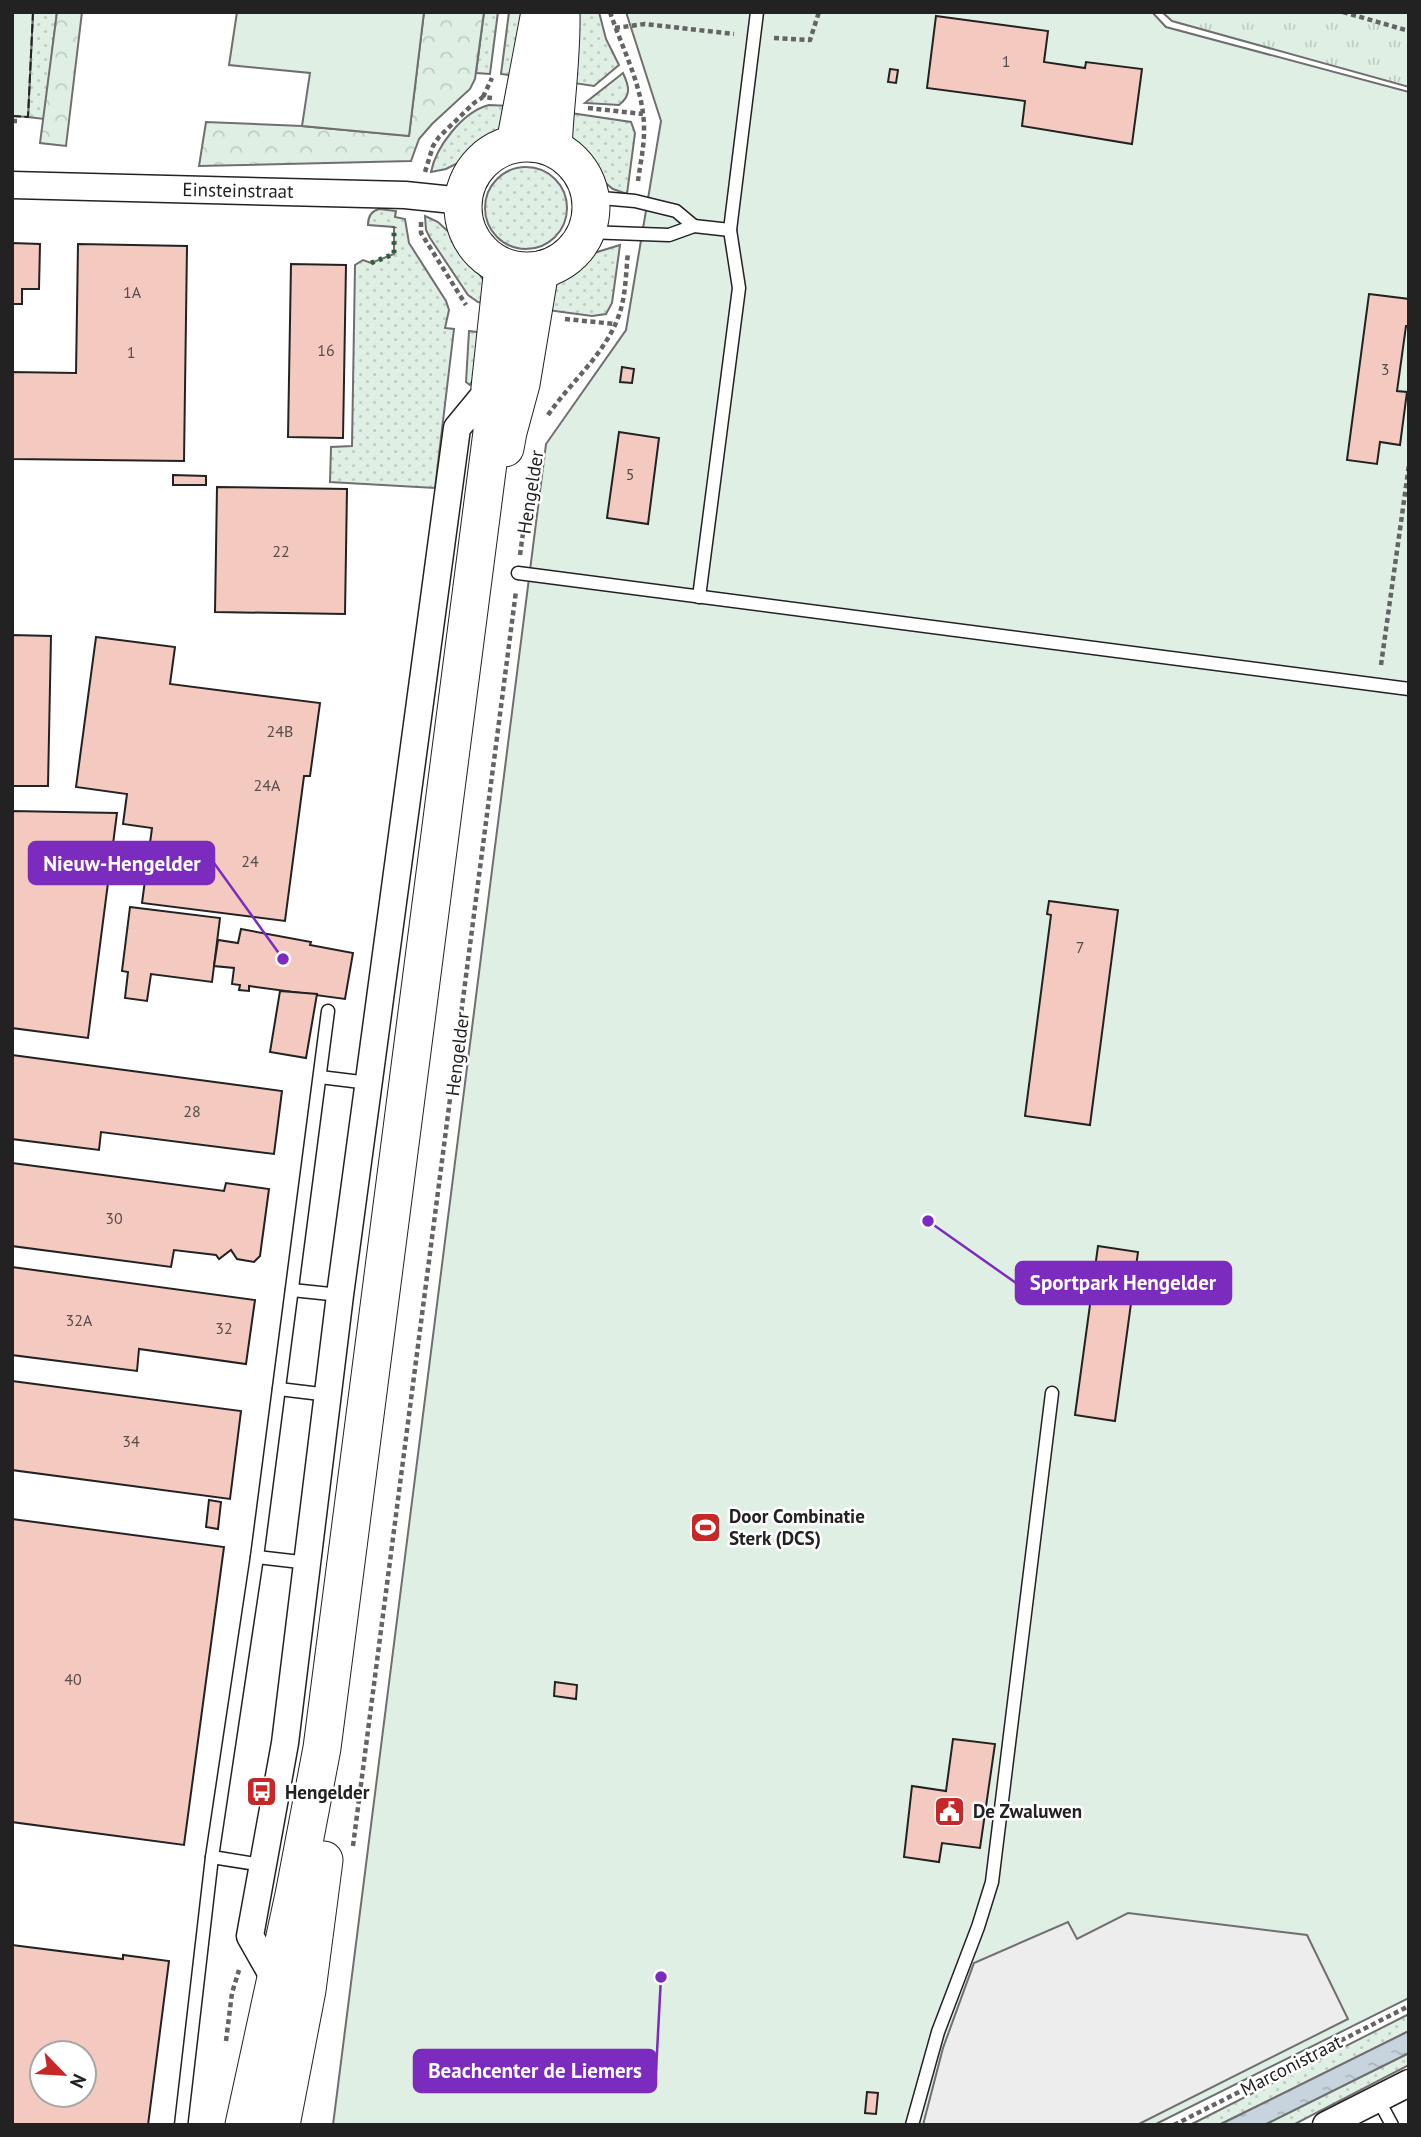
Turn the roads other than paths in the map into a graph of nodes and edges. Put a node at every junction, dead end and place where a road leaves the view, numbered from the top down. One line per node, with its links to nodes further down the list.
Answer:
1 (540, 12): 4 (main road)
2 (561, 12): 4 (main road)
3 (757, 12): 11 (lane)
4 (539, 103): 5 (main road); 6 (main road)
5 (515, 144): 6 (main road); 9 (main road)
6 (553, 148): 8 (main road)
7 (12, 185): 9 (street, Einsteinstraat)
8 (590, 197): 10 (lane); 12 (main road)
9 (463, 201): 13 (main road)
10 (694, 226): 11 (lane); 12 (lane)
11 (730, 230): 18 (lane)
12 (586, 232): 14 (main road)
13 (503, 267): 14 (main road); 15 (main road, Hengelder)
14 (540, 270): 15 (main road, Hengelder)
15 (516, 313): 16 (main road, Hengelder); 37 (main road, Hengelder)
16 (490, 388): 22 (street); 32 (main road, Hengelder)
17 (518, 573): 18 (lane)
18 (699, 597): 19 (lane)
19 (1409, 689)
20 (328, 1011): 21 (lane)
21 (320, 1077): 22 (lane); 23 (lane)
22 (369, 1083): 24 (street)
23 (292, 1290): 24 (lane); 25 (lane)
24 (340, 1295): 27 (street)
25 (279, 1389): 27 (lane); 28 (lane)
26 (1052, 1393): 38 (lane)
27 (329, 1395): 29 (street)
28 (257, 1557): 29 (lane); 30 (lane)
29 (309, 1563): 31 (street)
30 (212, 1857): 31 (lane); 35 (lane)
31 (262, 1865): 32 (street)
32 (275, 1980): 36 (main road, Hengelder)
33 (1409, 2083): 34 (street)
34 (1378, 2099): 39 (street); 40 (lane)
35 (181, 2125)
36 (244, 2125)
37 (281, 2125)
38 (912, 2125)
39 (1326, 2125)
40 (1392, 2125)

